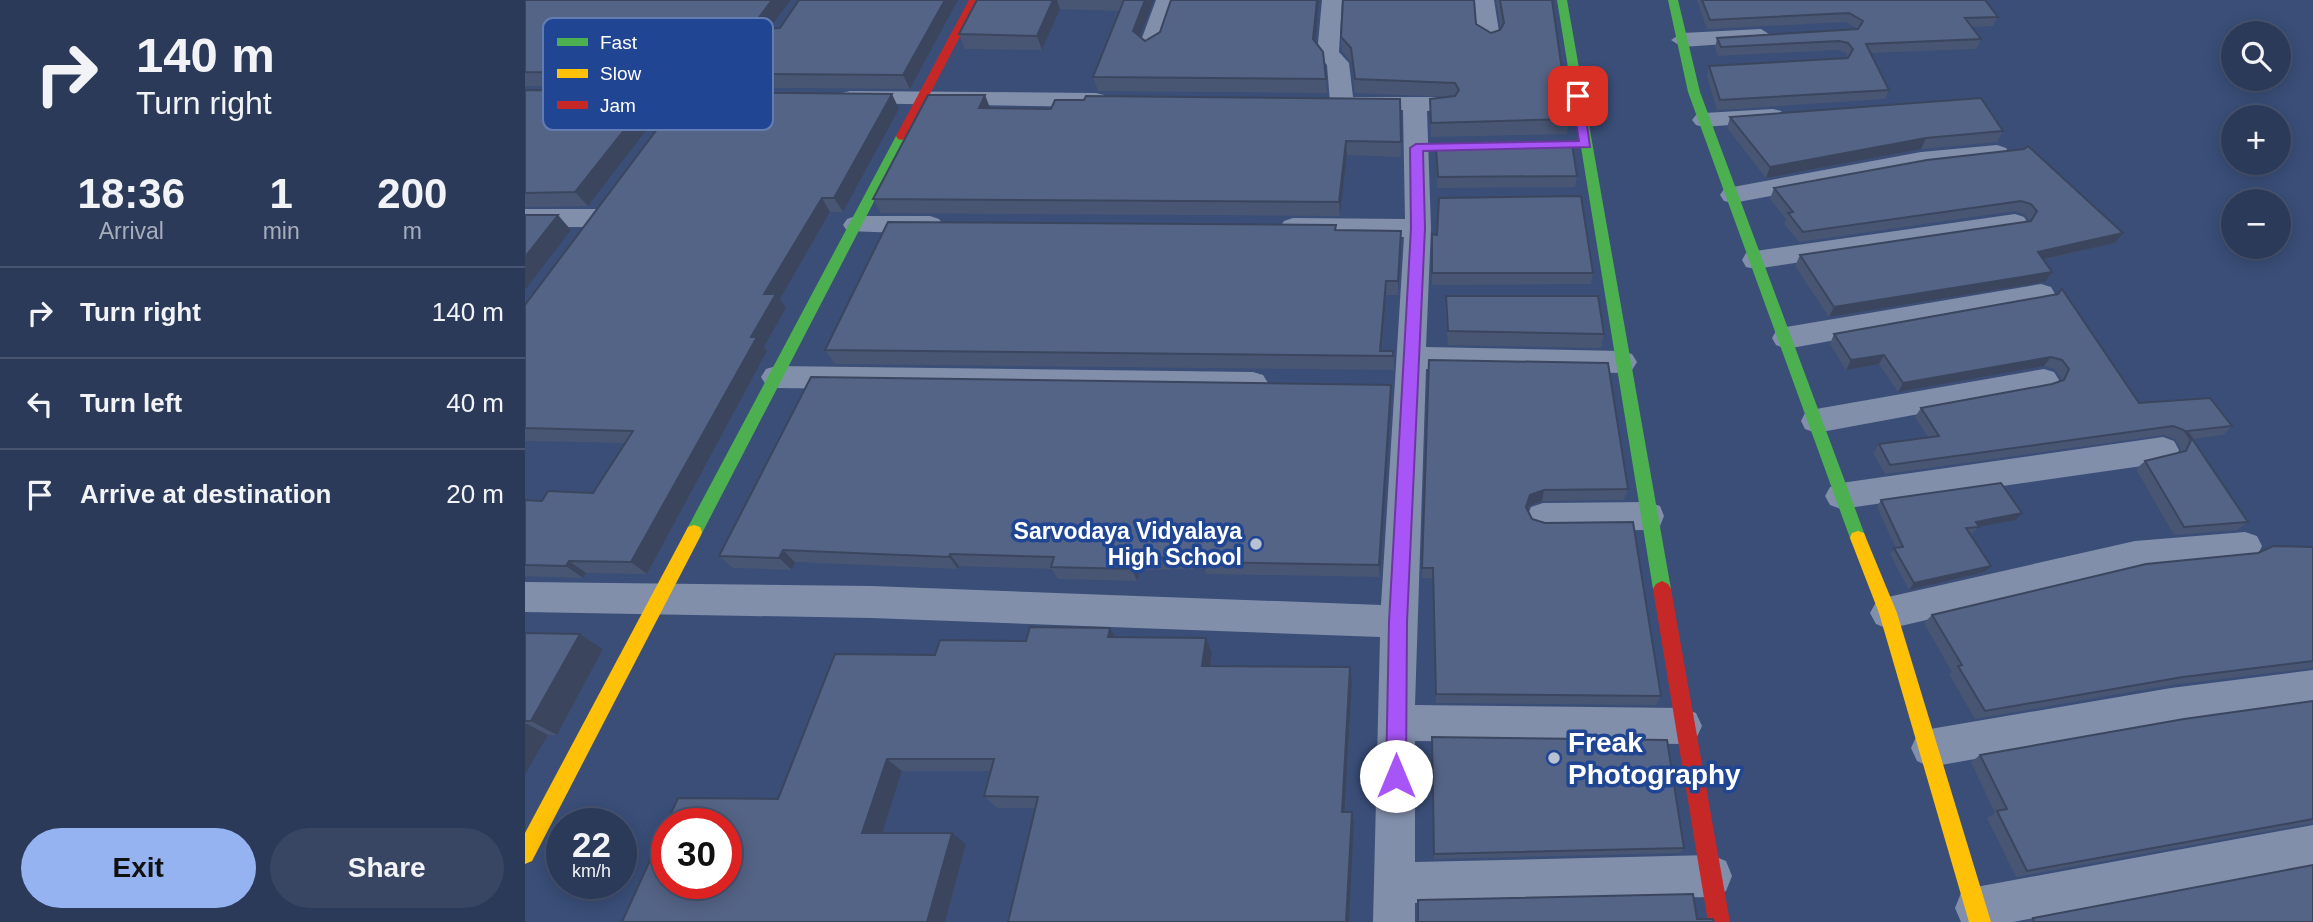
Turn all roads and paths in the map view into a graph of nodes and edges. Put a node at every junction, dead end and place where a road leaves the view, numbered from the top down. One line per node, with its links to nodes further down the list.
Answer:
1 (974, 0): 14 (street)
2 (1166, 0): 10 (street)
3 (1332, 0): 17 (street)
4 (1484, 0): 8 (street)
5 (1562, 0): 22 (street)
6 (1673, 0): 9 (street)
7 (1778, 35): 9 (street)
8 (1489, 38)
9 (1682, 40): 12 (street)
10 (1150, 46)
11 (1715, 66): 12 (street)
12 (1688, 67): 21 (street)
13 (825, 97): 14 (street)
14 (922, 99): 15 (street); 34 (street)
15 (1118, 100)
16 (1314, 103): 17 (street)
17 (1342, 103): 18 (street)
18 (1415, 103): 19 (street); 30 (street)
19 (1444, 104)
20 (1798, 114): 21 (street)
21 (1704, 120): 25 (street)
22 (1586, 144): 23 (street); 28 (street)
23 (1560, 145)
24 (2009, 152): 25 (street)
25 (1733, 195): 39 (street)
26 (613, 196): 32 (street)
27 (1567, 197): 28 (street)
28 (1594, 197): 42 (street)
29 (1445, 199): 30 (street)
30 (1417, 200): 37 (street)
31 (525, 218): 32 (street)
32 (596, 218): 38 (street)
33 (2015, 223): 39 (street)
34 (856, 225): 35 (street); 44 (street)
35 (953, 225)
36 (1269, 227): 37 (street)
37 (1418, 228): 43 (street)
38 (580, 240)
39 (1755, 260): 41 (street)
40 (2041, 294): 41 (street)
41 (1786, 338): 47 (street)
42 (1622, 362): 43 (street); 50 (street)
43 (1404, 376): 56 (street)
44 (776, 377): 46 (street); 54 (street)
45 (2044, 380): 47 (street)
46 (1277, 383)
47 (1817, 421): 49 (street)
48 (2163, 450): 49 (street)
49 (1842, 496): 55 (street)
50 (1648, 516): 51 (street); 59 (street)
51 (1543, 517)
52 (2245, 546): 55 (street)
53 (525, 597): 54 (street)
54 (659, 599): 56 (street); 62 (street)
55 (1888, 613): 60 (street)
56 (1398, 622): 58 (street)
57 (2313, 687): 60 (street)
58 (1397, 723): 59 (street); 64 (street)
59 (1683, 726): 63 (street)
60 (1930, 748): 65 (street)
61 (2313, 845): 65 (street)
62 (525, 854)
63 (1710, 876): 64 (street); 66 (street)
64 (1395, 903)
65 (1978, 915)
66 (1719, 922)

